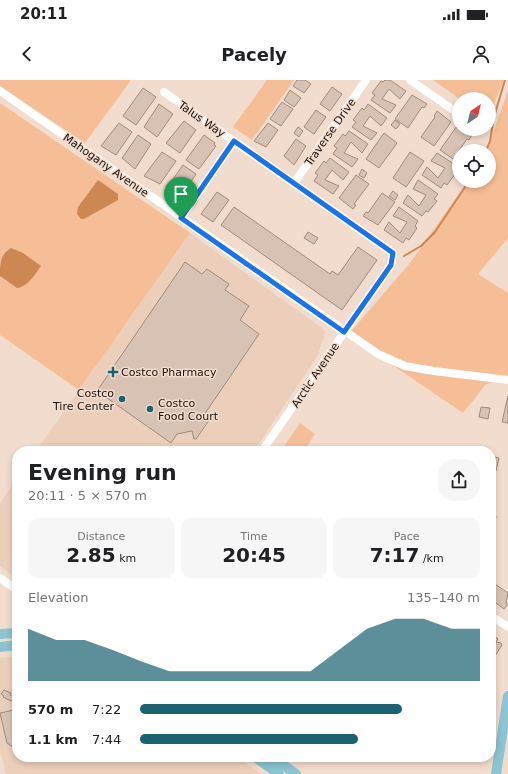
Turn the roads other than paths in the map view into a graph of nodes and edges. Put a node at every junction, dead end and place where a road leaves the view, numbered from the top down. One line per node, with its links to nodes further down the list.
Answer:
1 (366, 80): 7 (street, Traverse Drive)
2 (410, 80): 5 (street)
3 (0, 91): 8 (street, Mahogany Avenue)
4 (164, 92): 6 (street, Talus Way)
5 (452, 109)
6 (234, 141): 7 (street, Talus Way); 8 (street)
7 (294, 183): 9 (street, Talus Way)
8 (181, 218): 10 (street, Mahogany Avenue)
9 (393, 258): 10 (street, Arctic Avenue)
10 (344, 332): 11 (street, Mahogany Avenue); 12 (street, Arctic Avenue)
11 (508, 380)
12 (265, 446)
13 (0, 578): 14 (street)
14 (12, 586)
15 (496, 619): 16 (street)
16 (508, 627)
17 (12, 633): 18 (main road)
18 (0, 634)
19 (12, 645): 20 (main road)
20 (0, 646)
21 (508, 696): 26 (main road)
22 (262, 762): 24 (main road)
23 (279, 762): 25 (main road)
24 (279, 774)
25 (296, 774)
26 (496, 774)

